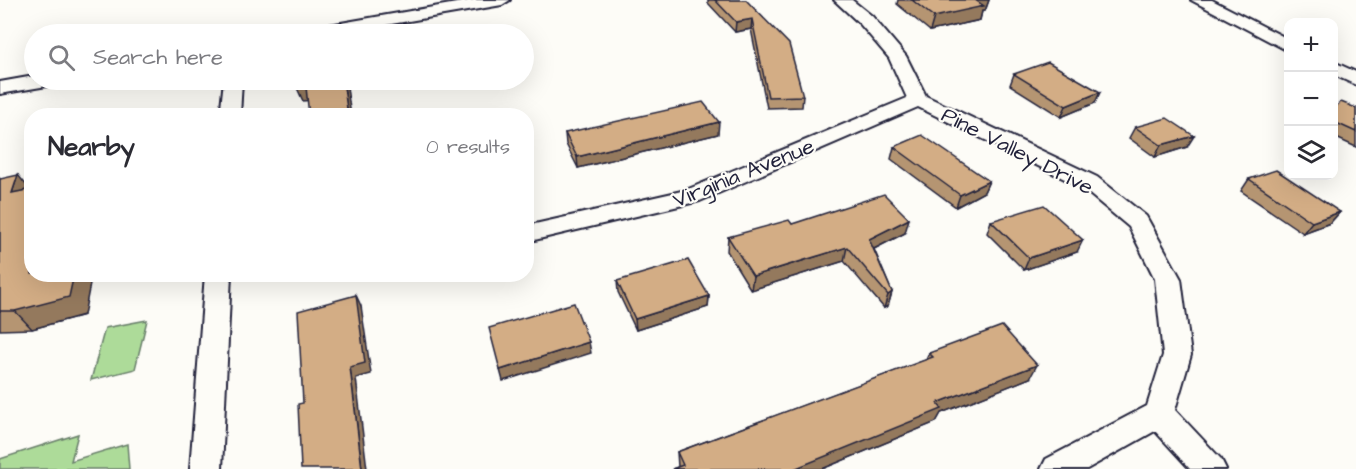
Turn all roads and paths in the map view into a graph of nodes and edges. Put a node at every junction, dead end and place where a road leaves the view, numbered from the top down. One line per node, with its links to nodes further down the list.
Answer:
1 (502, 0): 4 (street)
2 (842, 0): 12 (street, Pine Valley Drive)
3 (1199, 0): 6 (street)
4 (475, 2): 5 (street)
5 (359, 24)
6 (1284, 44)
7 (1338, 70): 8 (street)
8 (1356, 79)
9 (24, 84): 10 (street)
10 (0, 88)
11 (232, 90): 13 (street)
12 (918, 100): 14 (street, Virginia Avenue); 16 (street, Pine Valley Drive)
13 (231, 108)
14 (534, 232)
15 (218, 282): 17 (street)
16 (1159, 414): 18 (street); 19 (street)
17 (206, 469)
18 (1057, 469)
19 (1210, 469)

